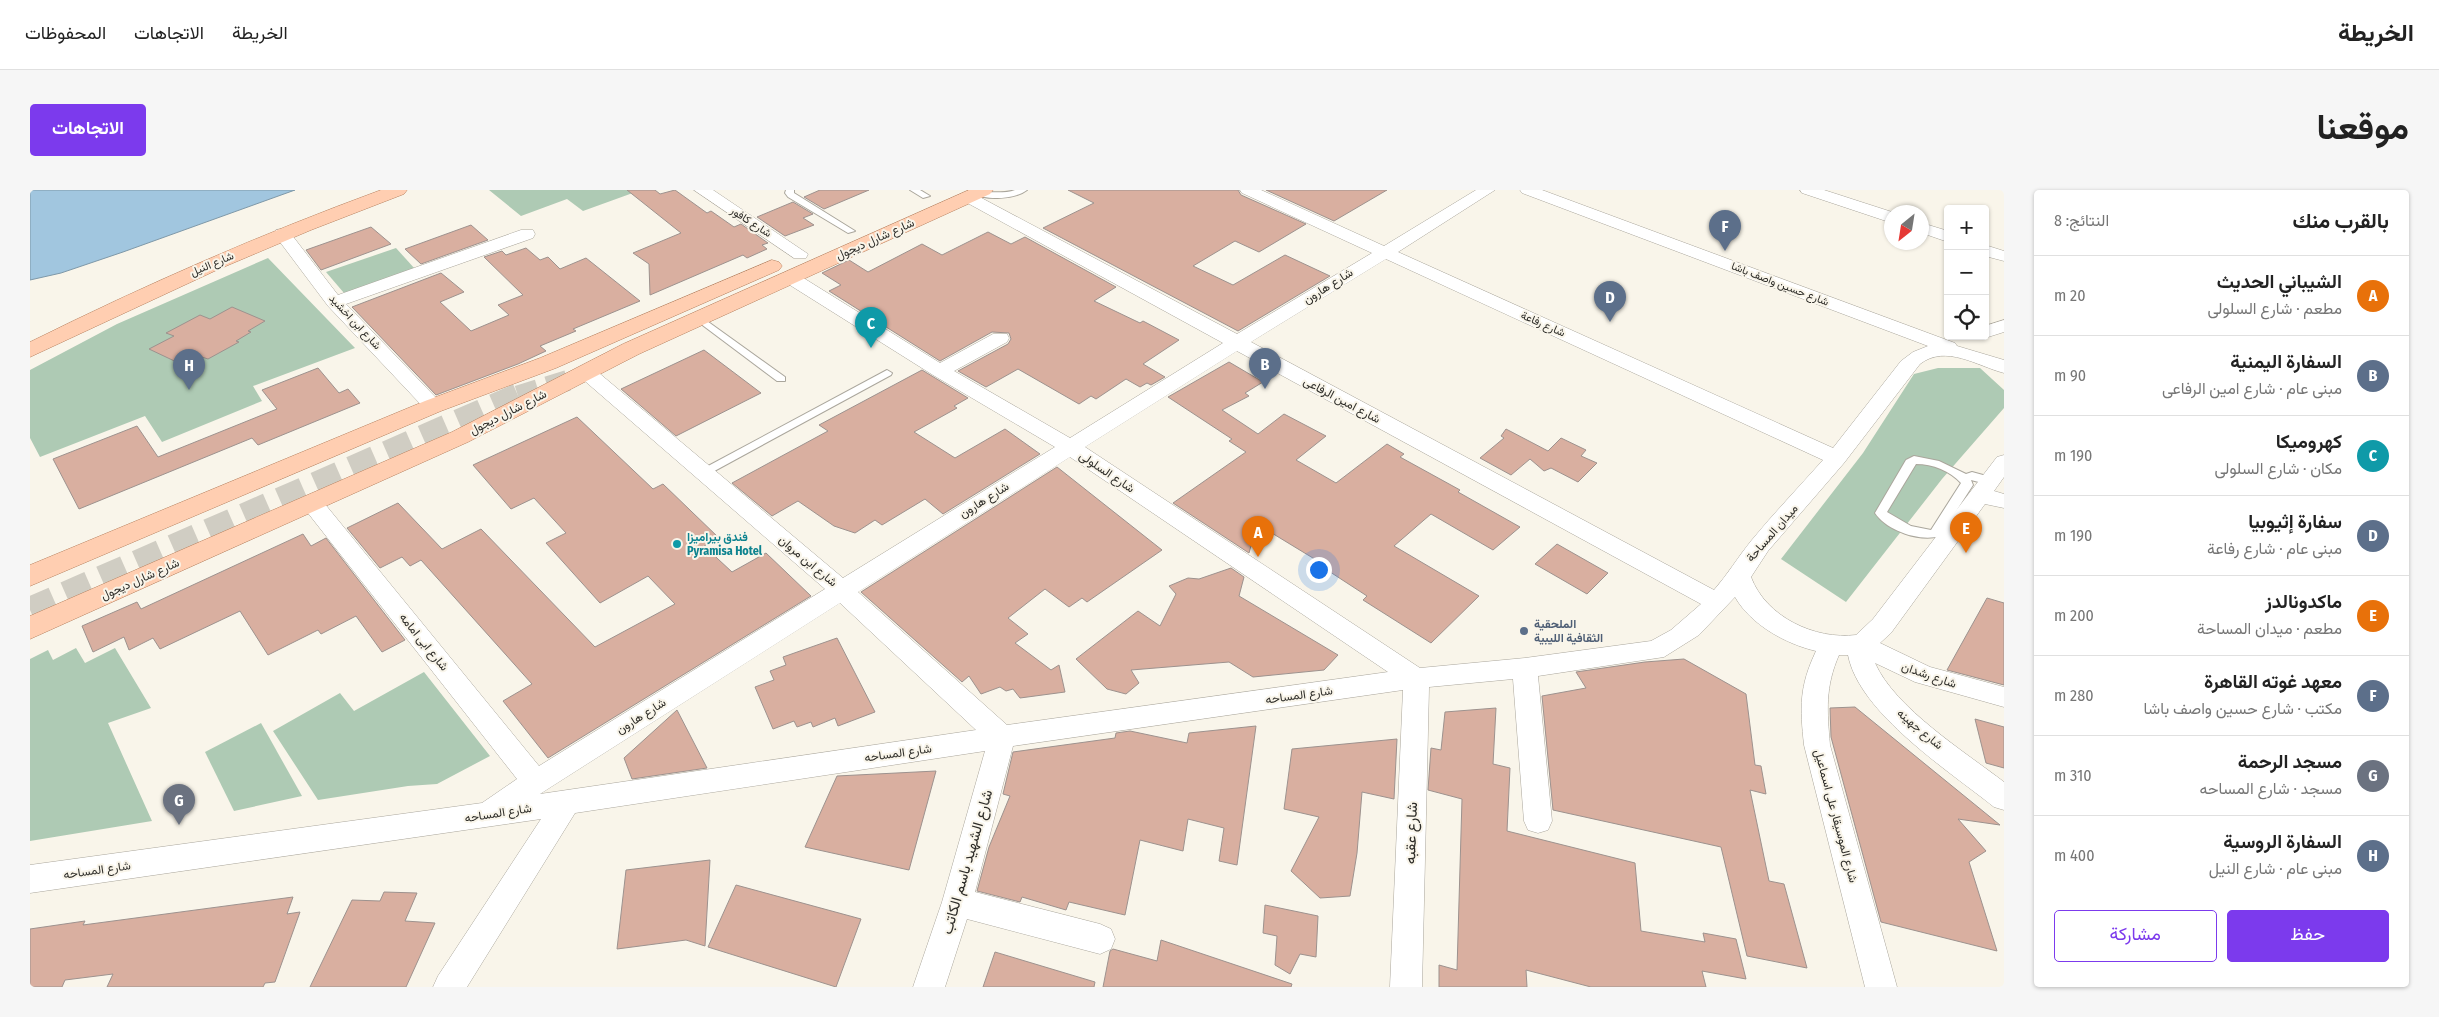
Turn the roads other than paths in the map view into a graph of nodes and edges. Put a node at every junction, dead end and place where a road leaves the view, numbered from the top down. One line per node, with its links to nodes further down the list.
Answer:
1 (398, 190): 14 (main road, شارع النيل)
2 (702, 190): 19 (street, شارع كافور)
3 (790, 190): 13 (lane)
4 (1023, 190): 10 (lane)
5 (1248, 190): 18 (street, شارع رفاعة)
6 (1487, 190): 18 (street, شارع هارون)
7 (1528, 190): 29 (street, شارع حسين واصف باشا)
8 (1808, 190): 11 (street)
9 (927, 192): 13 (main road, شارع شارل ديجول)
10 (976, 194): 21 (main road, شارع شارل ديجول); 28 (street, شارع امين الرفاعى)
11 (1884, 215)
12 (1929, 230): 16 (street)
13 (851, 231): 19 (main road, شارع شارل ديجول)
14 (282, 234): 22 (street, شارع ابن اخشيد); 30 (main road, شارع النيل)
15 (527, 234): 22 (street)
16 (1944, 236)
17 (1989, 251): 20 (street)
18 (1384, 252): 28 (street, شارع هارون); 38 (street, شارع رفاعة)
19 (800, 254): 36 (main road, شارع شارل ديجول)
20 (2004, 256)
21 (791, 278): 23 (main road, شارع شارل ديجول); 32 (street, شارع السلولى)
22 (334, 302): 36 (street, شارع ابن اخشيد)
23 (700, 319): 33 (main road, شارع شارل ديجول); 35 (lane)
24 (2004, 326): 25 (street)
25 (1989, 331)
26 (1000, 338): 32 (street)
27 (1957, 340): 29 (street)
28 (1236, 342): 37 (street, شارع هارون); 50 (street, شارع امين الرفاعى)
29 (1938, 349): 31 (street); 38 (street, ميدان المساحة)
30 (30, 350)
31 (2004, 367)
32 (940, 371): 37 (street, شارع السلولى)
33 (586, 372): 40 (street, شارع ابن مروان); 44 (main road, شارع شارل ديجول)
34 (887, 373): 40 (lane)
35 (781, 379)
36 (434, 406): 47 (main road, شارع شارل ديجول)
37 (1070, 447): 49 (street, شارع هارون); 54 (street, شارع السلولى)
38 (1837, 458): 48 (street, ميدان المساحة)
39 (2004, 462): 42 (street)
40 (703, 472): 49 (street, شارع ابن مروان)
41 (1964, 478): 42 (lane); 45 (lane); 45 (lane)
42 (1985, 488): 43 (street); 46 (street)
43 (2004, 501)
44 (312, 502): 51 (main road, شارع شارل ديجول); 57 (street, شارع ابى امامه)
45 (1922, 535): 46 (lane)
46 (1937, 553): 52 (street)
47 (30, 576)
48 (1739, 577): 50 (street, شارع المساحه); 52 (street)
49 (841, 590): 56 (street, شارع ابن مروان); 57 (street, شارع هارون)
50 (1717, 602): 53 (street, شارع المساحه)
51 (30, 628)
52 (1844, 645): 55 (street, شارع رشدان); 58 (street, شارع جهينه); 68 (street, شارع الموسيقار على اسماعيل)
53 (1525, 668): 54 (street, شارع المساحه); 61 (street)
54 (1416, 678): 56 (street, شارع المساحه); 67 (street, شارع عقبه)
55 (2004, 697)
56 (1002, 737): 59 (street, شارع المساحه); 63 (street, شارع الشهيد باسم الكاتب)
57 (536, 782): 60 (street, شارع هارون)
58 (2004, 798)
59 (567, 802): 60 (street, شارع المساحه); 65 (street)
60 (484, 815): 62 (street, شارع المساحه)
61 (1538, 821)
62 (30, 879)
63 (957, 902): 64 (street); 66 (street, شارع الشهيد باسم الكاتب)
64 (1100, 939)
65 (449, 987)
66 (929, 987)
67 (1406, 987)
68 (1881, 987)

